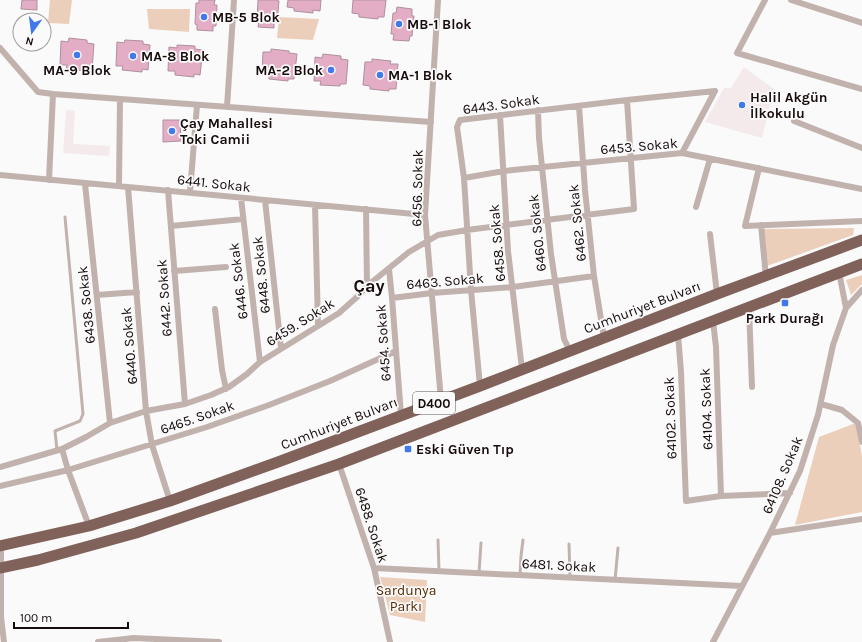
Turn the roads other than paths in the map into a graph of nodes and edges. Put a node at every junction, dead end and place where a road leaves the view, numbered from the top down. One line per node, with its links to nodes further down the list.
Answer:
1 (234, 0): 13 (street)
2 (438, 0): 17 (street, 6456. Sokak)
3 (765, 0): 7 (street)
4 (791, 0): 5 (street)
5 (862, 23)
6 (0, 48): 8 (street)
7 (862, 89)
8 (53, 94): 9 (street); 28 (street)
9 (120, 99): 11 (street); 30 (street)
10 (627, 100): 12 (street, 6443. Sokak); 19 (street, 6443. Sokak); 20 (street)
11 (197, 105): 13 (street); 34 (street)
12 (579, 106): 14 (street, 6443. Sokak); 22 (street, 6462. Sokak)
13 (227, 107): 17 (street)
14 (538, 110): 15 (street, 6443. Sokak); 23 (street, 6460. Sokak)
15 (500, 115): 25 (street, 6458. Sokak); 27 (street, 6443. Sokak)
16 (794, 121): 18 (street)
17 (431, 122): 40 (street, 6456. Sokak)
18 (862, 148)
19 (682, 154): 20 (street, 6453. Sokak); 21 (street, 6453. Sokak)
20 (631, 158): 22 (street, 6453. Sokak); 41 (street, 6459. Sokak)
21 (710, 159): 24 (street, 6453. Sokak); 38 (street)
22 (583, 163): 23 (street, 6453. Sokak); 41 (street, 6462. Sokak)
23 (542, 167): 25 (street, 6453. Sokak); 44 (street, 6460. Sokak)
24 (759, 168): 32 (street, 6453. Sokak); 47 (street)
25 (504, 171): 27 (street, 6453. Sokak); 46 (street, 6458. Sokak)
26 (0, 175): 28 (street, 6441. Sokak)
27 (464, 178): 49 (street, 6443. Sokak)
28 (49, 180): 29 (street, 6441. Sokak)
29 (85, 184): 30 (street, 6441. Sokak); 68 (street, 6438. Sokak)
30 (119, 186): 31 (street, 6441. Sokak)
31 (128, 187): 33 (street, 6441. Sokak); 65 (street, 6440. Sokak)
32 (862, 189)
33 (168, 190): 34 (street, 6441. Sokak); 48 (street, 6442. Sokak)
34 (190, 192): 35 (street, 6441. Sokak)
35 (241, 198): 36 (street, 6441. Sokak); 43 (street, 6446. Sokak)
36 (265, 200): 37 (street, 6441. Sokak); 77 (street, 6448. Sokak)
37 (315, 205): 39 (street, 6441. Sokak); 74 (street)
38 (696, 207)
39 (366, 209): 40 (street, 6441. Sokak); 61 (street)
40 (426, 215): 52 (street, 6456. Sokak)
41 (588, 216): 44 (street, 6459. Sokak); 58 (street, 6462. Sokak)
42 (65, 217): 93 (lane)
43 (243, 219): 48 (street); 80 (street, 6446. Sokak)
44 (547, 221): 46 (street, 6459. Sokak); 60 (street, 6460. Sokak)
45 (862, 221): 47 (street)
46 (507, 225): 49 (street, 6459. Sokak); 62 (street, 6458. Sokak)
47 (761, 225): 59 (street)
48 (170, 226): 56 (street, 6442. Sokak)
49 (467, 230): 52 (street, 6459. Sokak); 63 (street, 6443. Sokak)
50 (710, 234): 67 (street)
51 (862, 238): 59 (highway, Cumhuriyet Bulvarı / D400)
52 (428, 242): 55 (street, 6459. Sokak); 66 (street, 6456. Sokak)
53 (862, 264): 57 (highway, D400)
54 (226, 267): 56 (street)
55 (389, 269): 61 (street, 6459. Sokak); 69 (street, 6454. Sokak)
56 (174, 271): 86 (street, 6442. Sokak)
57 (839, 272): 71 (highway, D400); 72 (street)
58 (594, 276): 60 (street, 6463. Sokak); 76 (street, 6462. Sokak)
59 (766, 277): 67 (highway, Cumhuriyet Bulvarı / D400)
60 (554, 282): 62 (street, 6463. Sokak); 79 (street, 6460. Sokak)
61 (367, 286): 74 (street, 6459. Sokak)
62 (513, 287): 63 (street, 6463. Sokak); 81 (street, 6458. Sokak)
63 (471, 290): 66 (street, 6463. Sokak); 82 (street, 6443. Sokak)
64 (862, 290): 72 (street)
65 (137, 292): 68 (street); 88 (street, 6440. Sokak)
66 (432, 293): 69 (street, 6463. Sokak); 85 (street, 6456. Sokak)
67 (717, 294): 76 (highway, Cumhuriyet Bulvarı / D400)
68 (97, 295): 90 (street, 6438. Sokak)
69 (392, 298): 78 (street, 6454. Sokak)
70 (215, 308): 84 (street)
71 (749, 308): 73 (highway, D400); 83 (street)
72 (846, 308): 87 (street, 64108. Sokak)
73 (713, 321): 75 (highway, D400); 99 (street, 64104. Sokak)
74 (318, 325): 77 (street, 6459. Sokak)
75 (678, 334): 94 (highway, D400); 99 (street, 64102. Sokak)
76 (604, 338): 79 (highway, Cumhuriyet Bulvarı / D400)
77 (281, 348): 80 (street, 6459. Sokak)
78 (396, 351): 89 (street, 6454. Sokak); 92 (street, 6465. Sokak)
79 (570, 351): 81 (highway, Cumhuriyet Bulvarı / D400)
80 (260, 362): 84 (street, 6459. Sokak)
81 (522, 369): 82 (highway, Cumhuriyet Bulvarı / D400)
82 (480, 386): 85 (highway, Cumhuriyet Bulvarı / D400)
83 (752, 387)
84 (226, 388): 86 (street, 6459. Sokak)
85 (441, 400): 89 (highway, Cumhuriyet Bulvarı / D400)
86 (184, 404): 88 (street, 6459. Sokak)
87 (821, 404): 91 (street); 98 (street, 64108. Sokak)
88 (146, 411): 90 (street, 6459. Sokak); 92 (street, 6440. Sokak)
89 (401, 415): 100 (highway, Cumhuriyet Bulvarı / D400)
90 (110, 423): 93 (street, 6459. Sokak)
91 (862, 442)
92 (152, 445): 96 (street, 6465. Sokak); 100 (street, 6440. Sokak)
93 (60, 449): 95 (street, 6459. Sokak); 96 (street)
94 (340, 464): 110 (highway, D400); 111 (street, 6488. Sokak)
95 (0, 467)
96 (68, 470): 97 (street, 6465. Sokak); 102 (street)
97 (0, 486)
98 (790, 493): 99 (street); 103 (street, 64108. Sokak)
99 (721, 496)
100 (170, 501): 102 (highway, Cumhuriyet Bulvarı / D400)
101 (862, 519): 103 (street)
102 (89, 526): 108 (highway, Cumhuriyet Bulvarı / D400)
103 (770, 533): 117 (street, 64108. Sokak)
104 (438, 540): 112 (lane)
105 (523, 540): 114 (lane)
106 (481, 543): 113 (lane)
107 (569, 544): 115 (lane)
108 (0, 546): 110 (street)
109 (618, 548): 116 (lane)
110 (1, 568): 118 (street)
111 (374, 568): 112 (street, 6481. Sokak); 121 (street, 6488. Sokak)
112 (439, 571): 113 (street, 6481. Sokak)
113 (479, 573): 114 (street, 6481. Sokak)
114 (520, 575): 115 (street, 6481. Sokak)
115 (570, 578): 116 (street, 6481. Sokak)
116 (615, 580): 117 (street, 6481. Sokak)
117 (742, 586): 122 (street, 64108. Sokak)
118 (4, 642)
119 (98, 642): 120 (street)
120 (219, 642)
121 (390, 642)
122 (713, 642)

